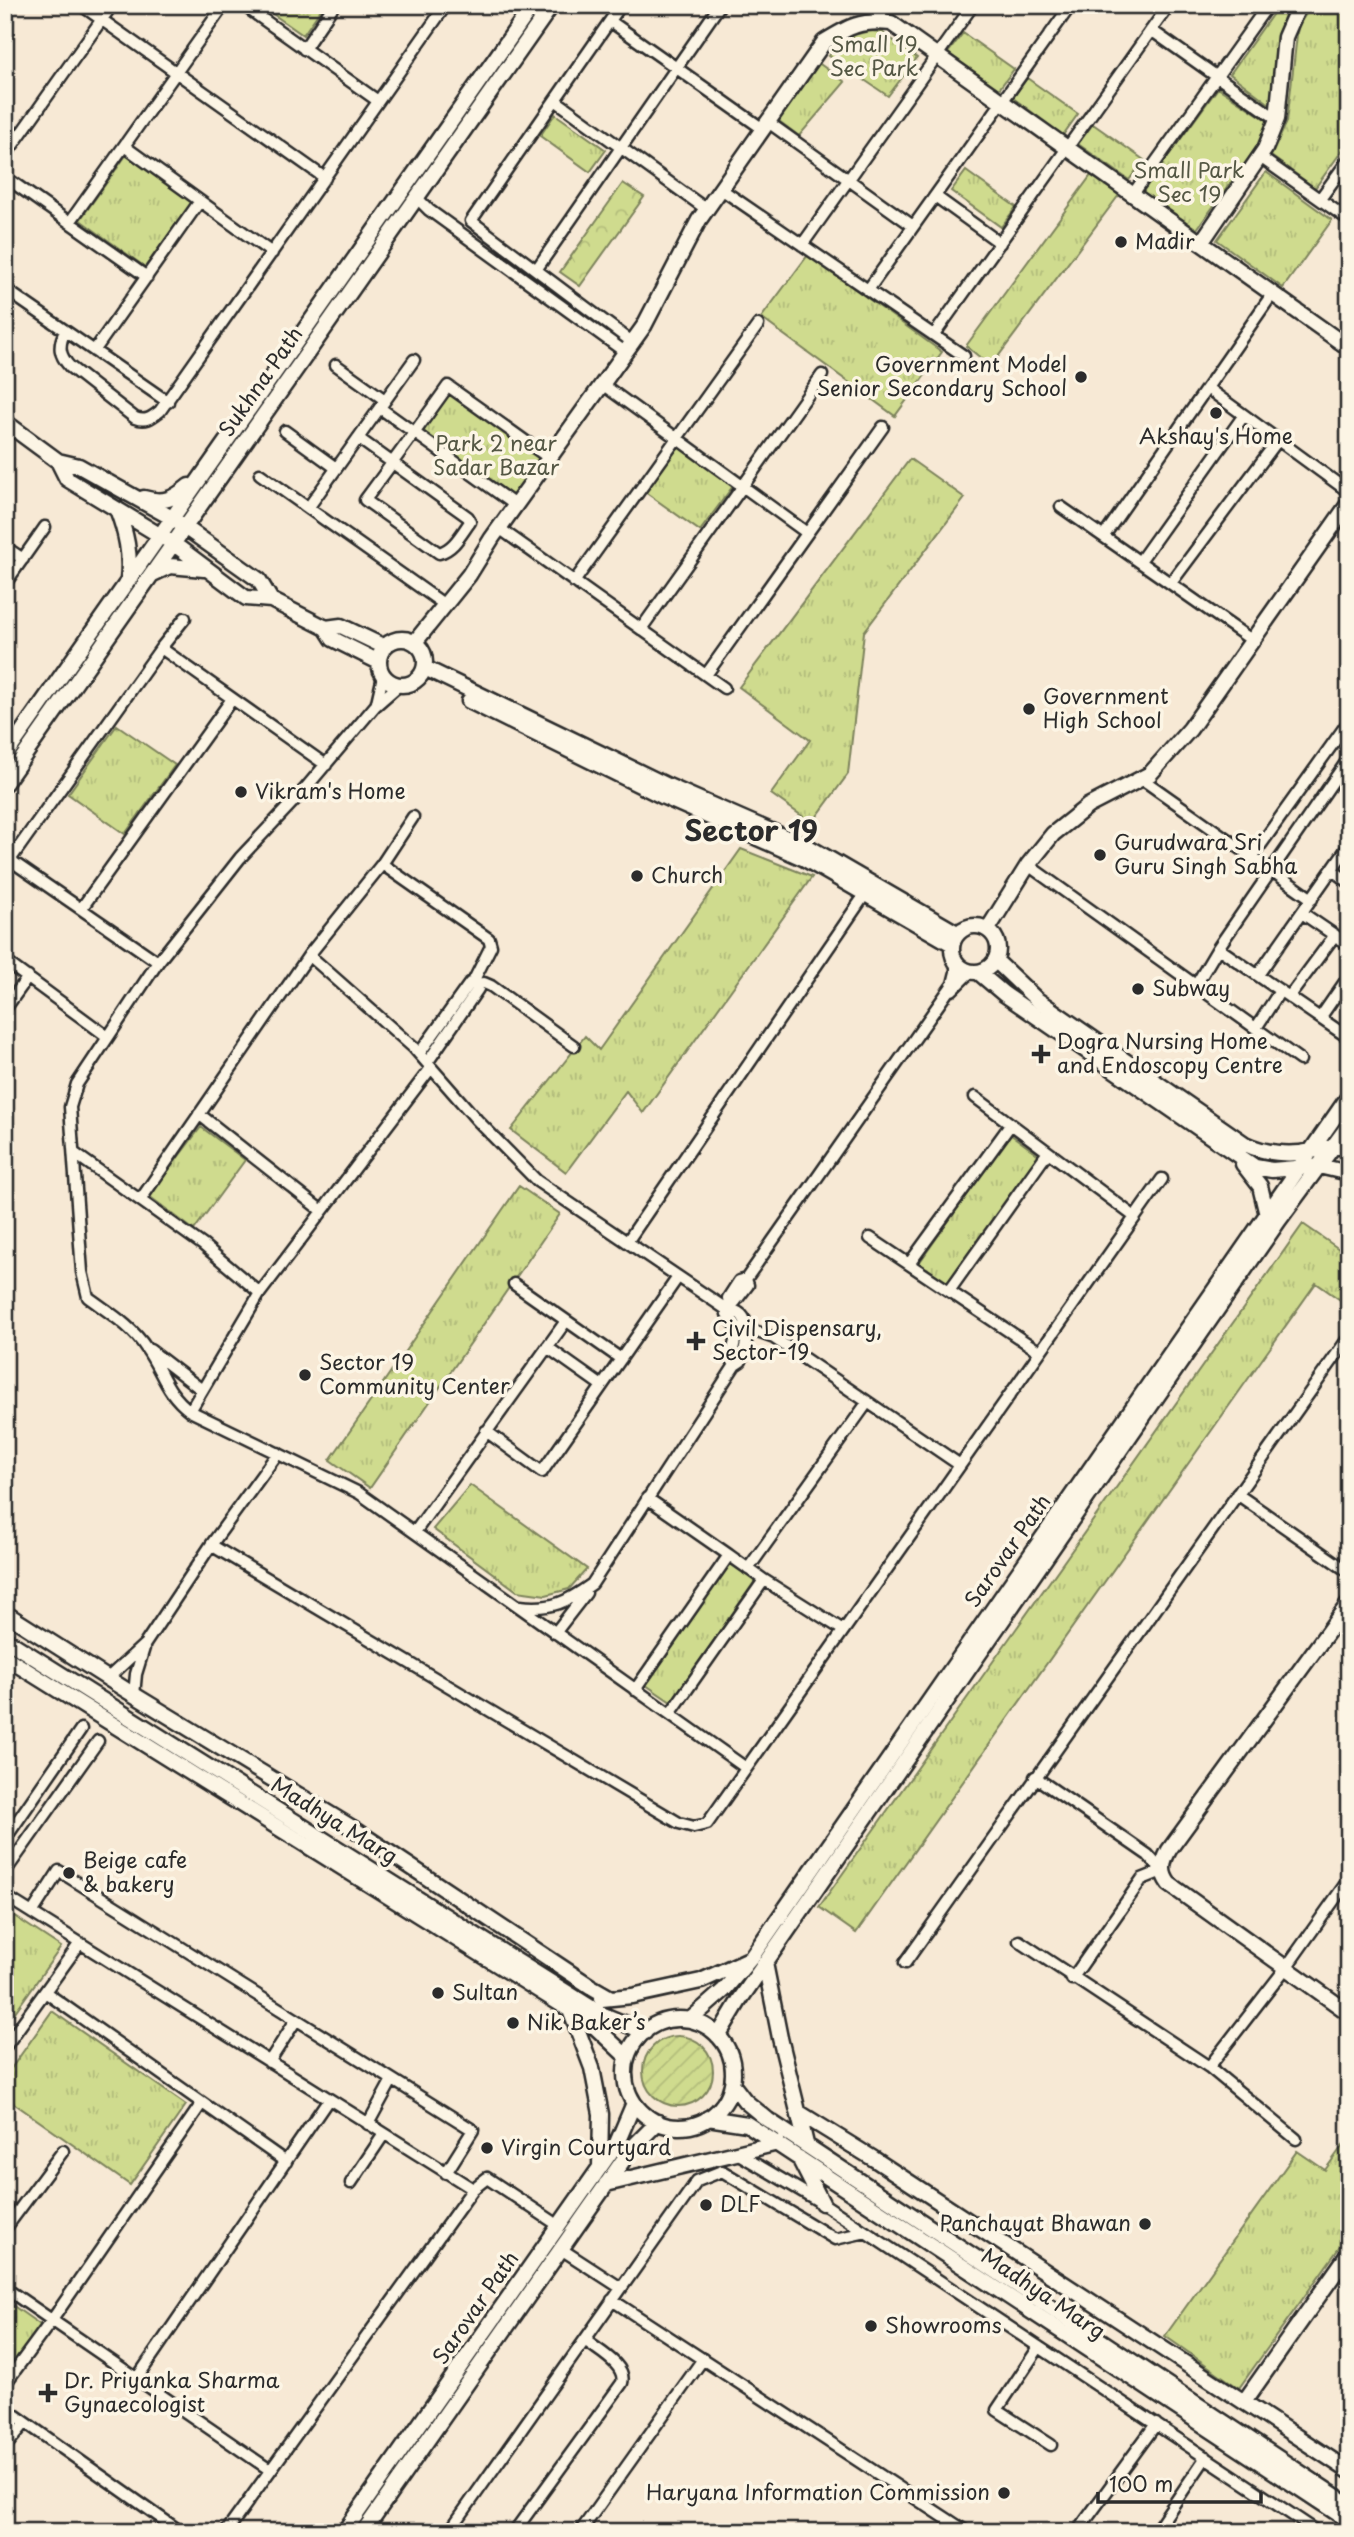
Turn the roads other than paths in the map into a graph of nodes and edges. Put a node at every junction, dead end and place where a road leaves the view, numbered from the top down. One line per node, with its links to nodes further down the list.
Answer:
1 (81, 5): 17 (street)
2 (112, 5): 17 (street)
3 (224, 5): 24 (street)
4 (243, 5): 21 (street)
5 (334, 5): 21 (street)
6 (446, 5): 27 (street)
7 (533, 5): 85 (main road, Sukhna Path)
8 (552, 5): 43 (main road, Sukhna Path)
9 (621, 5): 18 (street)
10 (720, 5): 23 (street)
11 (973, 5): 22 (street)
12 (1071, 5): 28 (street)
13 (1169, 5): 20 (street)
14 (1268, 5): 25 (street)
15 (1299, 5): 29 (main road)
16 (868, 6): 19 (street)
17 (102, 20): 24 (street); 34 (street)
18 (610, 21): 23 (street); 26 (street)
19 (891, 23): 22 (main road); 30 (main road)
20 (1151, 30): 25 (street); 33 (street)
21 (304, 49): 27 (street)
22 (936, 55): 28 (main road); 39 (street)
23 (676, 68): 30 (street); 32 (street)
24 (177, 72): 31 (street); 38 (street)
25 (1217, 76): 29 (street); 41 (street)
26 (555, 100): 32 (street); 54 (street)
27 (378, 101): 38 (street)
28 (1003, 102): 33 (main road); 42 (street)
29 (1277, 119): 35 (main road)
30 (766, 126): 39 (street); 40 (main road)
31 (124, 146): 45 (street); 48 (street)
32 (621, 148): 46 (street); 54 (street)
33 (1067, 148): 41 (main road); 50 (street)
34 (5, 156)
35 (1260, 157): 44 (street); 51 (main road)
36 (1349, 159): 44 (street)
37 (5, 177): 48 (street)
38 (325, 178): 53 (street)
39 (848, 179): 49 (street); 52 (street)
40 (721, 189): 46 (main road); 52 (street)
41 (1133, 194): 51 (main road)
42 (935, 196): 49 (street); 50 (street)
43 (417, 198): 62 (street); 87 (main road, Sukhna Path)
44 (1320, 200): 47 (street)
45 (200, 201): 53 (street); 55 (street)
46 (706, 209): 62 (main road)
47 (1349, 220)
48 (70, 222): 55 (street)
49 (914, 226): 57 (street)
50 (1000, 243): 61 (street)
51 (1201, 243): 58 (main road)
52 (802, 244): 57 (street)
53 (272, 253): 71 (street)
54 (536, 270): 62 (street)
55 (147, 277): 64 (street)
56 (5, 289): 60 (street)
57 (868, 290): 61 (street)
58 (1273, 293): 63 (main road); 70 (street)
59 (758, 325): 79 (street)
60 (65, 331): 64 (street); 71 (street)
61 (934, 335): 65 (street)
62 (629, 347): 69 (main road)
63 (1349, 348)
64 (94, 351): 71 (street)
65 (964, 356)
66 (414, 360): 72 (street)
67 (337, 365): 72 (street)
68 (822, 375): 88 (street)
69 (602, 384): 79 (street); 81 (main road)
70 (1207, 388): 73 (street); 102 (street)
71 (168, 402)
72 (383, 404): 77 (street); 78 (street)
73 (1244, 415): 80 (street); 107 (street)
74 (5, 422): 82 (main road)
75 (883, 427): 100 (street)
76 (285, 431): 84 (street)
77 (414, 432): 81 (street); 83 (street); 92 (street)
78 (358, 438): 83 (street); 84 (street)
79 (677, 438): 88 (street); 111 (street)
80 (1278, 440): 89 (street); 112 (street)
81 (549, 458): 92 (main road)
82 (58, 461): 90 (main road); 95 (main road)
83 (393, 463): 83 (street)
84 (336, 468): 94 (street)
85 (205, 471): 90 (main road); 96 (main road, Sukhna Path)
86 (260, 474): 94 (street)
87 (214, 486): 98 (main road, Sukhna Path); 105 (main road)
88 (743, 486): 100 (street); 118 (street)
89 (1349, 492)
90 (129, 494): 96 (main road)
91 (1349, 503): 119 (main road)
92 (516, 505): 99 (main road)
93 (1061, 507): 102 (street)
94 (308, 508): 115 (street)
95 (117, 509): 101 (main road); 110 (main road)
96 (172, 519): 98 (main road); 101 (main road, Sukhna Path)
97 (45, 527): 106 (street)
98 (185, 528): 103 (main road, Sukhna Path); 105 (main road)
99 (499, 528): 111 (street); 115 (main road)
100 (807, 533): 125 (street)
101 (160, 536): 103 (main road); 110 (main road, Sukhna Path)
102 (1104, 536): 107 (street)
103 (174, 544): 108 (main road); 109 (main road, Sukhna Path)
104 (5, 547): 106 (street)
105 (220, 552): 114 (main road)
106 (23, 559): 113 (street)
107 (1140, 561): 112 (street)
108 (209, 570): 109 (main road); 114 (main road)
109 (152, 574): 135 (main road, Sukhna Path)
110 (128, 582): 131 (main road, Sukhna Path)
111 (574, 582): 118 (street)
112 (1171, 583): 119 (street)
113 (5, 584)
114 (271, 600): 117 (main road)
115 (445, 605): 120 (main road)
116 (185, 618): 122 (street)
117 (327, 628): 121 (main road); 123 (main road)
118 (641, 629): 125 (street)
119 (1253, 641): 134 (main road)
120 (415, 642): 121 (main road); 124 (main road)
121 (384, 647): 123 (main road)
122 (161, 648): 128 (street); 139 (street)
123 (381, 669): 126 (main road); 129 (street)
124 (424, 671): 126 (main road); 145 (main road)
125 (706, 675): 127 (street)
126 (399, 685): 129 (street)
127 (724, 688)
128 (232, 698): 133 (street); 147 (street)
129 (375, 706): 133 (street)
130 (1348, 722): 138 (street)
131 (5, 756)
132 (1349, 758): 143 (street)
133 (326, 765): 157 (street)
134 (1143, 779): 138 (street); 141 (main road)
135 (5, 783)
136 (413, 817): 140 (street)
137 (1349, 845): 142 (street)
138 (1252, 857): 143 (street)
139 (8, 864): 147 (street)
140 (382, 864): 154 (street); 163 (street)
141 (1028, 865): 149 (main road); 164 (street)
142 (1332, 870): 144 (street); 146 (street)
143 (1271, 871): 146 (street); 153 (street)
144 (1349, 882)
145 (869, 889): 151 (main road); 197 (street)
146 (1312, 898): 148 (street)
147 (81, 909): 157 (street)
148 (1302, 913): 150 (street); 160 (street)
149 (988, 929): 151 (main road); 156 (main road)
150 (1335, 935): 152 (street); 165 (street)
151 (955, 939): 158 (main road)
152 (1349, 945)
153 (1219, 948): 160 (street); 164 (street)
154 (309, 955): 174 (street); 179 (street)
155 (5, 961): 162 (street)
156 (995, 961): 159 (main road); 167 (main road)
157 (158, 962): 171 (street)
158 (956, 963): 159 (main road); 166 (street)
159 (974, 972): 166 (street); 167 (main road)
160 (1258, 975): 165 (street)
161 (1349, 976): 169 (street)
162 (28, 977): 168 (street); 171 (street)
163 (475, 983): 173 (street); 174 (street); 176 (street)
164 (1196, 985): 170 (street)
165 (1285, 994): 169 (street); 170 (street)
166 (942, 1000): 203 (street)
167 (1032, 1004): 180 (main road)
168 (5, 1009)
169 (1320, 1018): 172 (street)
170 (1256, 1028): 175 (street)
171 (108, 1037): 186 (street)
172 (1349, 1038)
173 (574, 1046)
174 (419, 1054): 176 (street)
175 (1300, 1060)
176 (429, 1065): 193 (street); 197 (street)
177 (1349, 1096): 185 (main road, Sarovar Path)
178 (975, 1097): 181 (street)
179 (199, 1114): 192 (street); 193 (street)
180 (1201, 1121): 185 (main road); 187 (main road)
181 (1012, 1124): 184 (street); 198 (street)
182 (1349, 1125): 183 (main road, Sarovar Path)
183 (1342, 1147): 185 (main road); 188 (main road, Sarovar Path)
184 (1048, 1152): 195 (street); 201 (street)
185 (1308, 1152): 189 (main road, Sarovar Path)
186 (74, 1153): 192 (street); 208 (street)
187 (1235, 1155): 189 (main road); 194 (main road)
188 (1319, 1166): 189 (main road); 190 (main road); 252 (main road, Sarovar Path)
189 (1297, 1169): 194 (main road, Sarovar Path)
190 (1349, 1173)
191 (1162, 1179): 195 (street)
192 (141, 1199): 202 (street)
193 (322, 1211): 202 (street)
194 (1268, 1215): 251 (main road, Sarovar Path)
195 (1135, 1217): 209 (street)
196 (870, 1238): 198 (street)
197 (627, 1242): 199 (street)
198 (909, 1264): 201 (street)
199 (678, 1277): 203 (street); 210 (street)
200 (513, 1284): 204 (street)
201 (949, 1291): 209 (street)
202 (260, 1293): 212 (street)
203 (727, 1306): 205 (street)
204 (566, 1321): 207 (street); 210 (street)
205 (743, 1329): 213 (street); 219 (street)
206 (1349, 1337): 218 (street)
207 (547, 1347): 211 (street); 215 (street)
208 (146, 1348): 212 (street); 214 (street)
209 (1040, 1352): 217 (street)
210 (621, 1359): 211 (street)
211 (602, 1386): 215 (street)
212 (202, 1390): 214 (street)
213 (867, 1403): 217 (street); 223 (street)
214 (190, 1410): 216 (street)
215 (486, 1431): 220 (street)
216 (278, 1453): 220 (street); 221 (street)
217 (960, 1465): 230 (street)
218 (1237, 1494): 224 (street); 242 (street)
219 (647, 1498): 222 (street); 226 (street)
220 (415, 1532): 228 (street)
221 (211, 1545): 233 (street); 241 (street)
222 (729, 1555): 223 (street); 236 (street)
223 (748, 1569): 225 (street)
224 (1349, 1572)
225 (764, 1580): 230 (street); 238 (street)
226 (592, 1584): 228 (street); 231 (street)
227 (1349, 1603): 244 (main road)
228 (516, 1605): 231 (street)
229 (5, 1613): 235 (main road)
230 (843, 1630): 241 (street)
231 (555, 1633): 236 (street)
232 (5, 1639): 258 (main road, Madhya Marg)
233 (145, 1644): 235 (street); 237 (street)
234 (5, 1657): 258 (main road, Madhya Marg)
235 (107, 1679): 237 (main road)
236 (635, 1690): 238 (street)
237 (134, 1695): 257 (main road)
238 (670, 1714): 241 (street)
239 (80, 1729): 243 (street)
240 (98, 1741): 245 (street)
241 (746, 1768)
242 (1035, 1777): 244 (street); 253 (street)
243 (5, 1839)
244 (1162, 1871): 254 (main road); 255 (street)
245 (5, 1872)
246 (1349, 1879): 254 (street)
247 (5, 1896): 248 (street)
248 (32, 1913): 250 (street); 260 (street)
249 (1019, 1941): 255 (street)
250 (80, 1943): 256 (street); 266 (street)
251 (751, 1958): 257 (main road); 261 (main road, Sarovar Path)
252 (765, 1962): 263 (main road, Sarovar Path); 273 (main road)
253 (905, 1963)
254 (1286, 1969): 259 (main road); 267 (street)
255 (1072, 1979): 267 (street)
256 (45, 1992): 264 (street); 271 (street)
257 (611, 1998): 258 (main road)
258 (575, 2005): 262 (main road, Madhya Marg); 265 (main road, Madhya Marg); 284 (main road)
259 (1349, 2013)
260 (296, 2020): 266 (street); 268 (street)
261 (690, 2020): 262 (main road); 263 (main road)
262 (645, 2032): 265 (main road)
263 (718, 2036): 269 (main road)
264 (5, 2047)
265 (627, 2057): 272 (main road)
266 (269, 2063): 270 (street)
267 (1209, 2067): 278 (street)
268 (392, 2080): 276 (street); 285 (street)
269 (732, 2084): 274 (main road); 280 (main road, Madhya Marg)
270 (328, 2100): 276 (street); 283 (street)
271 (202, 2103): 283 (street); 300 (street)
272 (634, 2103): 275 (main road); 284 (main road, Sarovar Path)
273 (798, 2112): 280 (main road); 286 (main road)
274 (708, 2118): 275 (main road); 279 (main road, Madhya Marg)
275 (658, 2122): 288 (main road, Sarovar Path)
276 (368, 2124): 277 (street)
277 (384, 2134): 285 (street); 287 (street)
278 (1296, 2139)
279 (778, 2143): 280 (main road, Madhya Marg); 282 (main road)
280 (802, 2150): 290 (main road, Madhya Marg); 291 (main road); 316 (main road, Madhya Marg)
281 (63, 2151): 293 (street)
282 (737, 2153): 288 (main road); 291 (street)
283 (286, 2162): 304 (street)
284 (600, 2167): 319 (main road, Sarovar Path)
285 (446, 2173): 289 (street)
286 (896, 2175): 290 (main road); 306 (main road)
287 (351, 2183)
288 (606, 2184): 295 (main road, Sarovar Path)
289 (473, 2189): 292 (street); 313 (street)
290 (881, 2195): 315 (main road, Madhya Marg)
291 (822, 2203): 294 (street)
292 (552, 2221)
293 (5, 2229)
294 (866, 2232): 298 (street); 302 (street)
295 (561, 2249): 298 (street); 320 (main road, Sarovar Path)
296 (1348, 2256): 306 (main road)
297 (5, 2288): 300 (street)
298 (621, 2288): 299 (street)
299 (612, 2300): 301 (street); 303 (street)
300 (52, 2320): 304 (street); 305 (street)
301 (585, 2340): 321 (street); 322 (street)
302 (1039, 2347): 309 (street); 310 (street)
303 (703, 2359): 323 (street); 324 (street)
304 (137, 2378): 313 (street)
305 (5, 2384)
306 (1244, 2402): 314 (main road)
307 (5, 2408): 308 (street)
308 (25, 2423): 311 (street); 317 (street)
309 (1156, 2424): 312 (street); 325 (street)
310 (1051, 2445)
311 (5, 2447)
312 (1206, 2458): 326 (street); 327 (street)
313 (270, 2470): 318 (street)
314 (1349, 2471)
315 (1349, 2505)
316 (1349, 2521)
317 (181, 2532)
318 (226, 2532)
319 (344, 2532)
320 (363, 2532)
321 (449, 2532)
322 (514, 2532)
323 (580, 2532)
324 (967, 2532)
325 (1077, 2532)
326 (1155, 2532)
327 (1318, 2532)

